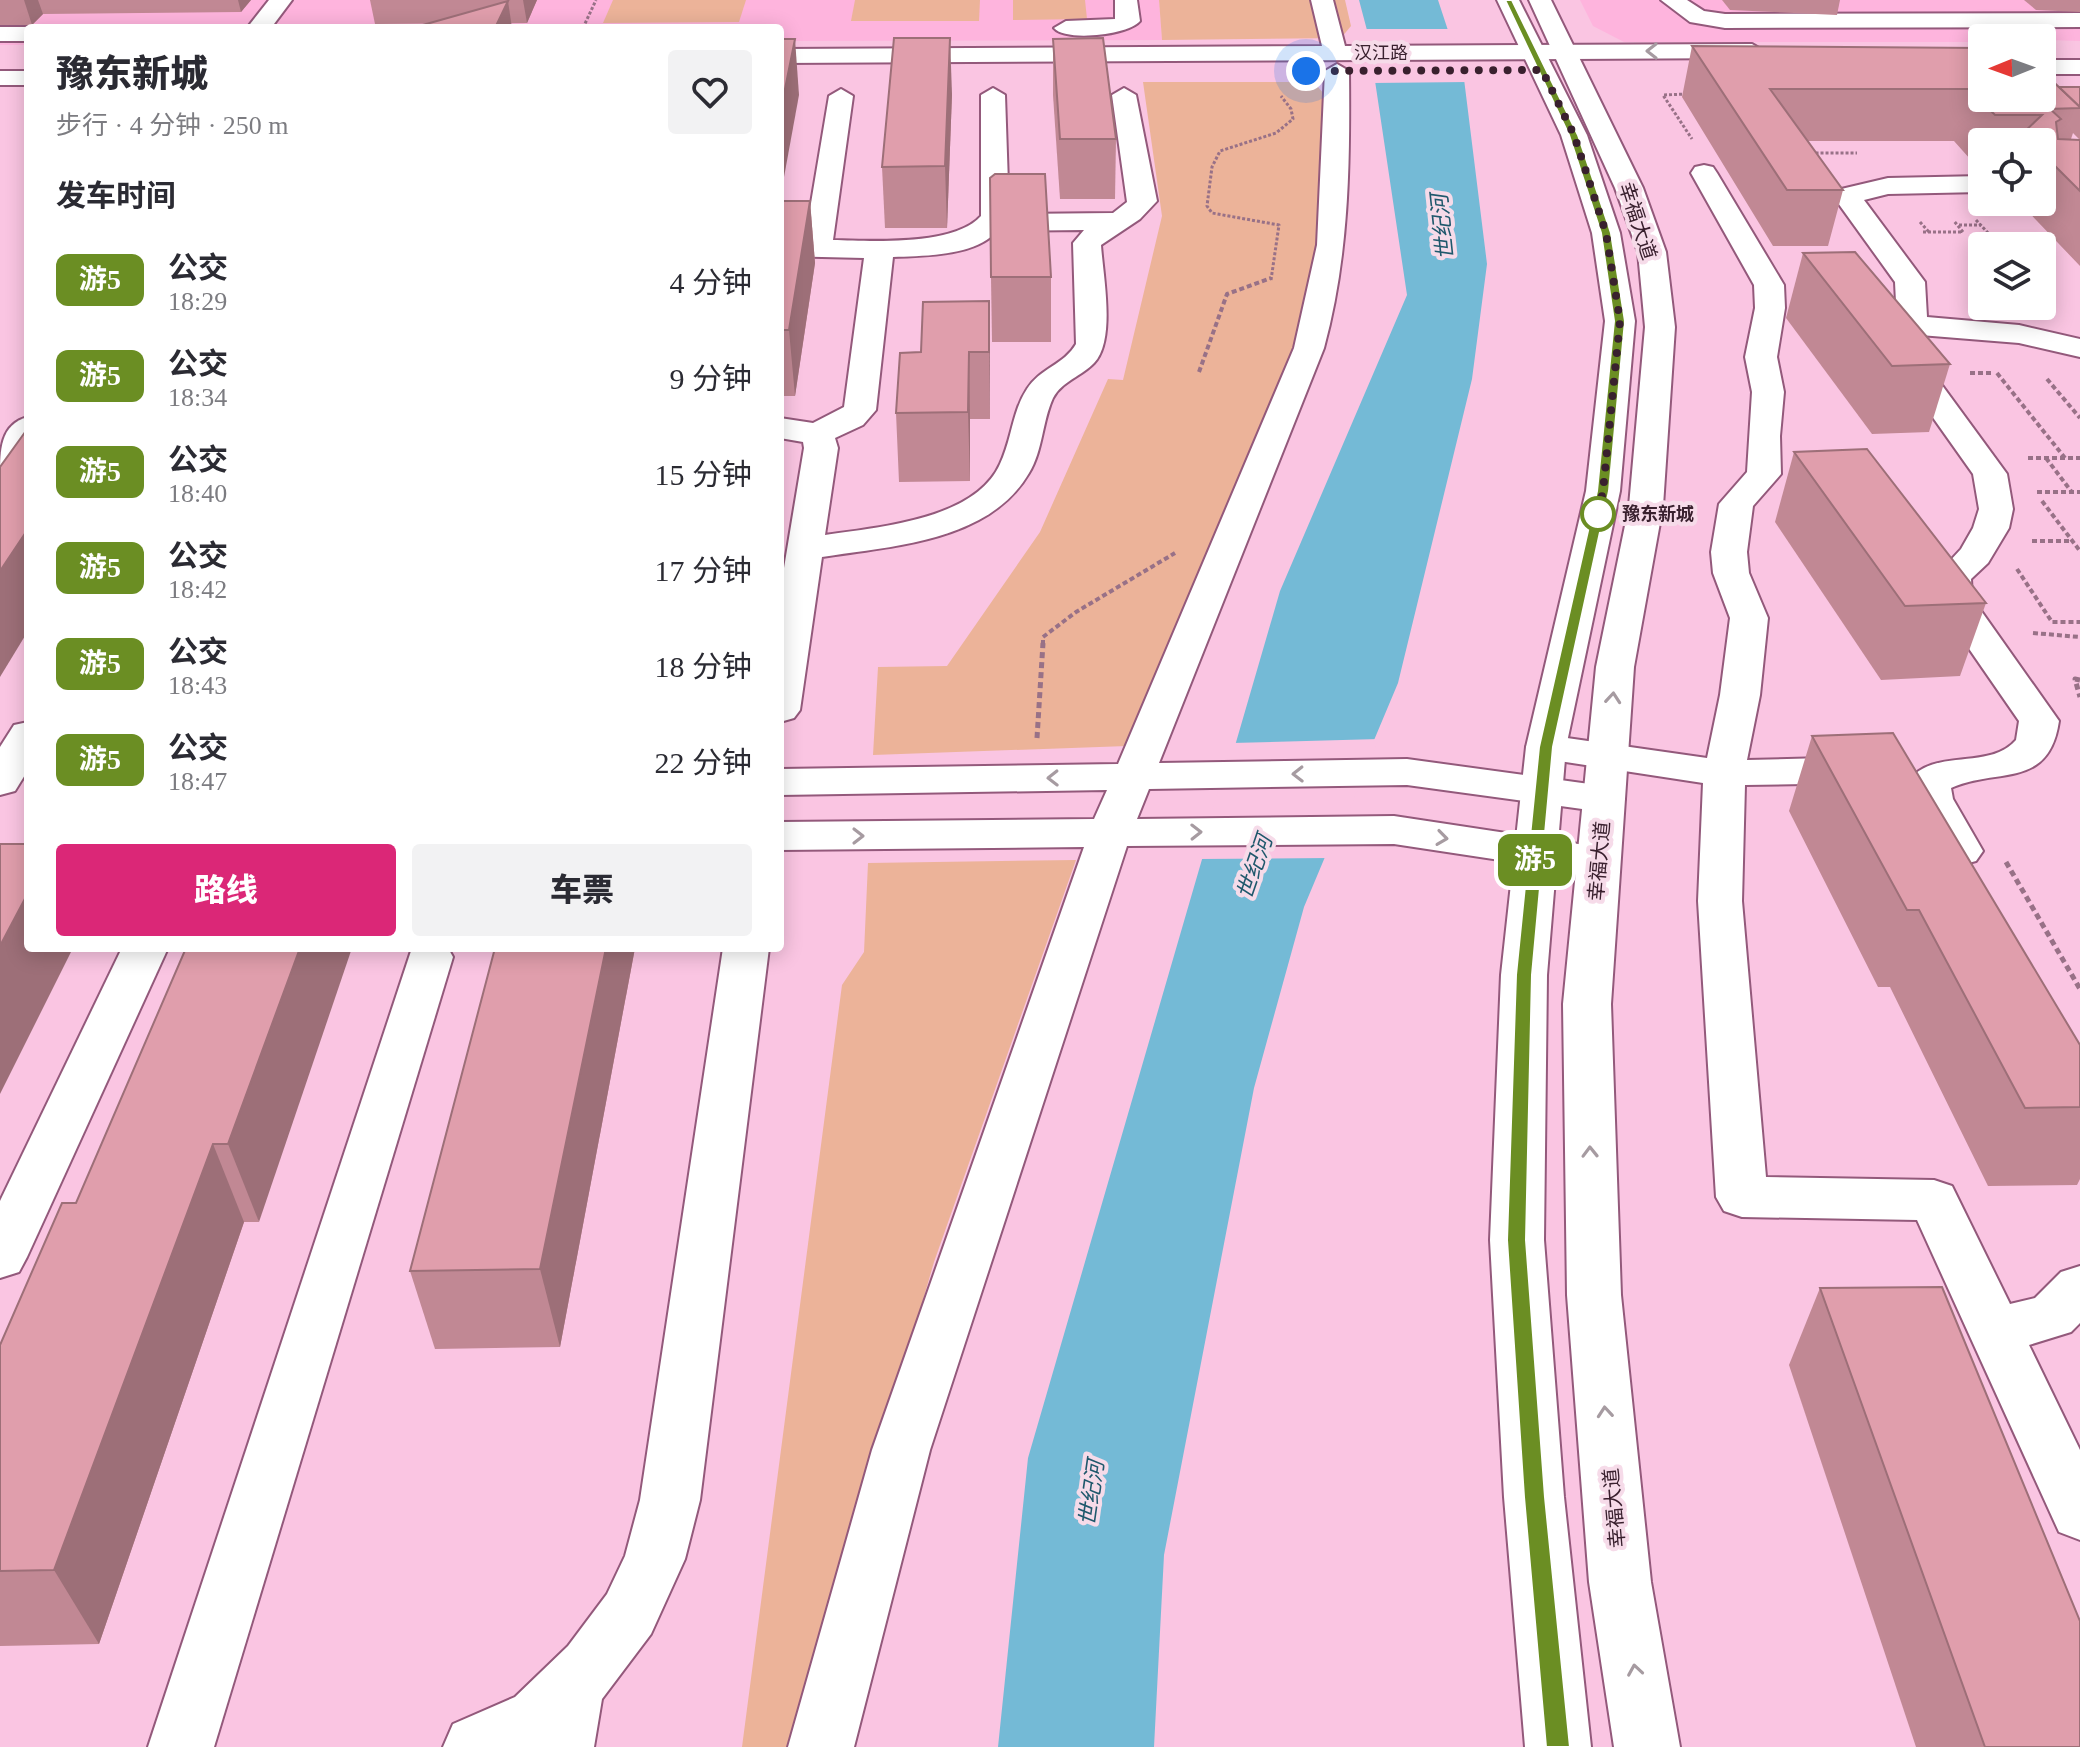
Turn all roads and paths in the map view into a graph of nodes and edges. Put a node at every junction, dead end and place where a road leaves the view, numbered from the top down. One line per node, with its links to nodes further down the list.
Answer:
1 (281, 0): 9 (main road)
2 (596, 0): 10 (path)
3 (1126, 0): 11 (main road)
4 (1322, 0): 21 (main road)
5 (1508, 0): 20 (main road, 幸福大道)
6 (1540, 0): 20 (main road, 幸福大道)
7 (1672, 0): 8 (main road)
8 (2080, 20)
9 (262, 24)
10 (585, 24)
11 (1035, 28)
12 (0, 34): 13 (main road)
13 (24, 34)
14 (2056, 51): 15 (main road)
15 (2079, 54): 22 (main road)
16 (784, 56): 21 (main road, 汉江路)
17 (1772, 59): 20 (main road, 汉江路)
18 (24, 60): 19 (main road)
19 (0, 61)
20 (1555, 61): 21 (main road, 汉江路); 72 (main road, 幸福大道); 76 (main road, 幸福大道, one-way to 20)
21 (1346, 62): 23 (main road, 汉江路); 74 (main road)
22 (2056, 62)
23 (784, 73)
24 (0, 78): 25 (main road)
25 (24, 78)
26 (1694, 94): 31 (path)
27 (993, 95): 38 (main road)
28 (1124, 95): 37 (main road)
29 (841, 96): 44 (main road)
30 (1281, 96): 47 (path)
31 (1694, 141)
32 (1861, 153): 34 (path)
33 (1704, 173): 73 (main road)
34 (1847, 196): 35 (main road); 45 (main road)
35 (1968, 199)
36 (1980, 216): 40 (path)
37 (1119, 221): 38 (main road); 62 (main road)
38 (993, 223): 42 (main road)
39 (1958, 225): 40 (path)
40 (1981, 225): 41 (path)
41 (1987, 232)
42 (880, 246): 44 (main road); 51 (main road)
43 (784, 247): 44 (main road)
44 (818, 247)
45 (1912, 325): 46 (main road); 78 (main road)
46 (2080, 348)
47 (1199, 372)
48 (1997, 373): 54 (path)
49 (784, 429): 51 (main road)
50 (24, 432): 56 (main road)
51 (817, 434): 62 (main road)
52 (2020, 458): 53 (path)
53 (2046, 458): 54 (path); 57 (path)
54 (2065, 458): 55 (path)
55 (2080, 458)
56 (0, 465)
57 (2072, 492): 58 (path); 61 (path)
58 (2080, 492)
59 (1184, 541): 75 (path)
60 (2028, 541): 61 (path)
61 (2071, 541): 63 (path)
62 (806, 549): 69 (main road)
63 (2080, 551)
64 (2016, 568): 65 (path)
65 (2080, 622)
66 (2019, 633): 67 (path)
67 (2080, 637)
68 (2080, 680): 70 (path)
69 (784, 685)
70 (2080, 698)
71 (24, 741): 77 (main road)
72 (1544, 769): 74 (main road, one-way to 74); 76 (main road); 82 (main road, 幸福大道)
73 (1724, 773): 76 (main road); 78 (main road); 90 (main road)
74 (1131, 776): 75 (main road, one-way to 75); 80 (main road)
75 (1034, 778): 79 (main road)
76 (1606, 778): 83 (main road, 幸福大道)
77 (0, 781)
78 (1931, 781): 84 (main road)
79 (784, 782)
80 (1114, 833): 81 (main road, one-way to 80); 82 (main road, one-way to 82); 96 (main road)
81 (784, 836)
82 (1535, 851): 83 (main road); 97 (main road, 幸福大道)
83 (1598, 861): 98 (main road, 幸福大道, one-way to 83)
84 (1977, 879)
85 (143, 952): 88 (main road)
86 (745, 952): 92 (main road)
87 (430, 957): 93 (main road)
88 (5, 1238)
89 (2080, 1288): 90 (main road)
90 (1995, 1331): 91 (main road)
91 (2080, 1513)
92 (572, 1685): 94 (main road); 95 (main road)
93 (181, 1747)
94 (476, 1747)
95 (561, 1747)
96 (821, 1747)
97 (1558, 1747)
98 (1647, 1747)

